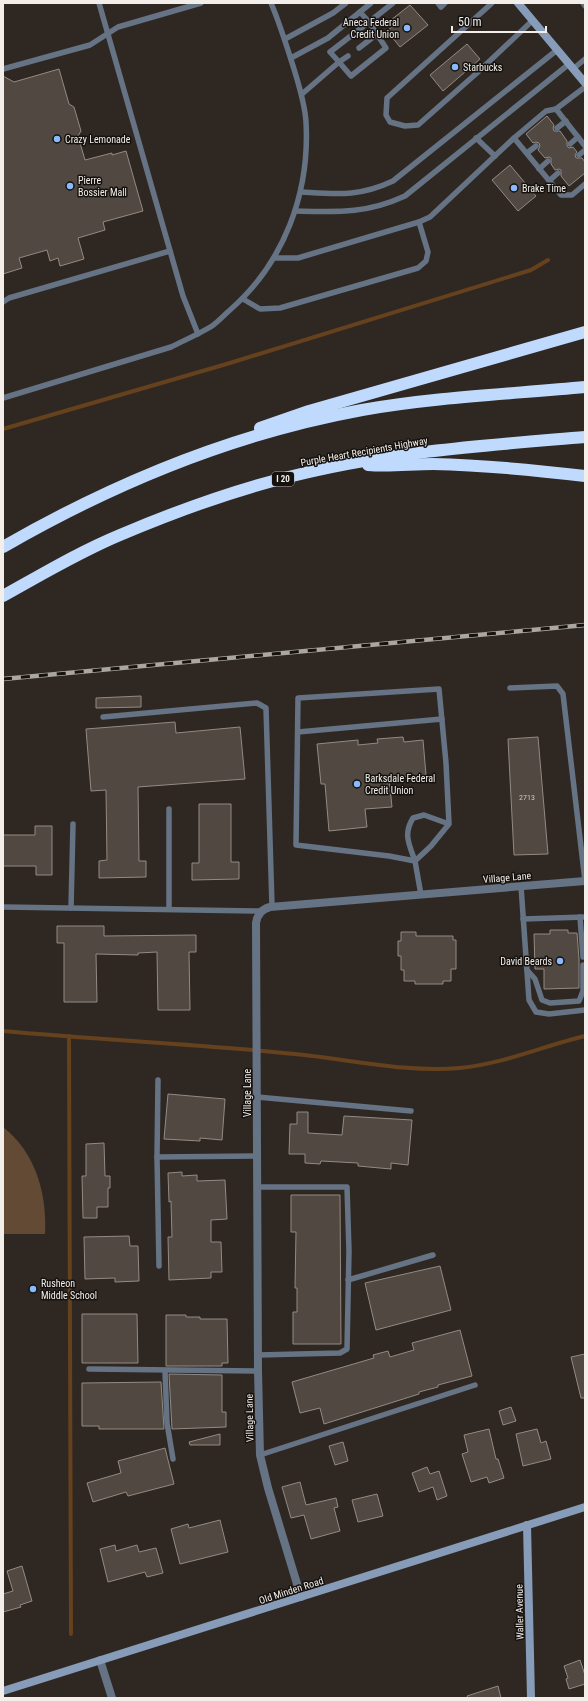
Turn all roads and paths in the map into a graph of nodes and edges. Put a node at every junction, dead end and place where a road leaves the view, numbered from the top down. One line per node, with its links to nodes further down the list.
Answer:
1 (99, 3): 16 (lane)
2 (202, 3): 16 (lane)
3 (271, 3): 18 (lane)
4 (346, 3): 18 (lane)
5 (371, 3): 13 (lane)
6 (393, 3): 15 (lane)
7 (438, 3): 8 (lane)
8 (446, 3)
9 (492, 3): 14 (lane)
10 (518, 3): 14 (main road)
11 (583, 3): 12 (lane)
12 (585, 6)
13 (360, 12): 15 (lane); 22 (lane)
14 (532, 21): 20 (main road)
15 (369, 22): 17 (lane); 24 (lane)
16 (108, 33): 26 (lane); 51 (lane)
17 (377, 34): 19 (lane); 24 (lane)
18 (285, 39): 22 (lane)
19 (359, 48)
20 (557, 50): 25 (main road); 48 (lane)
21 (348, 56): 24 (lane)
22 (291, 58): 29 (lane)
23 (585, 59): 25 (lane)
24 (340, 62): 29 (lane)
25 (571, 66): 27 (main road); 34 (lane)
26 (3, 69)
27 (585, 83)
28 (585, 87): 30 (lane)
29 (302, 94): 48 (lane)
30 (556, 108): 31 (lane); 35 (lane)
31 (566, 121): 32 (lane); 33 (lane)
32 (557, 128)
33 (578, 137): 36 (lane); 38 (lane)
34 (476, 138): 42 (lane); 49 (lane)
35 (514, 138): 40 (lane); 42 (lane)
36 (570, 144)
37 (536, 146): 40 (lane)
38 (585, 146)
39 (585, 150): 41 (lane)
40 (527, 153): 44 (lane)
41 (579, 155)
42 (495, 156): 50 (lane)
43 (548, 161): 44 (lane)
44 (539, 169): 46 (lane)
45 (558, 173): 46 (lane)
46 (549, 181): 47 (lane)
47 (585, 184)
48 (301, 192): 49 (lane)
49 (295, 211): 52 (lane)
50 (419, 222): 52 (lane); 53 (lane)
51 (170, 251): 54 (lane); 56 (lane)
52 (274, 258): 53 (lane)
53 (243, 299): 56 (lane)
54 (3, 302)
55 (585, 332): 60 (highway)
56 (198, 334): 58 (lane)
57 (585, 387): 60 (highway)
58 (3, 398)
59 (585, 437): 61 (highway, Purple Heart Recipients Highway / I 20)
60 (209, 451): 63 (highway)
61 (351, 464): 62 (highway); 64 (highway, Purple Heart Recipients Highway / I 20)
62 (585, 476)
63 (3, 547)
64 (3, 596)
65 (510, 688): 73 (lane)
66 (103, 717): 76 (lane)
67 (442, 719): 68 (lane); 68 (lane); 71 (lane)
68 (298, 732): 72 (lane)
69 (169, 809): 79 (lane)
70 (73, 824): 78 (lane)
71 (449, 824): 72 (lane); 72 (lane)
72 (414, 860): 75 (lane)
73 (585, 881): 74 (street, Village Lane)
74 (521, 886): 75 (street, Village Lane); 82 (lane)
75 (421, 895): 76 (street, Village Lane)
76 (272, 906): 80 (street, Village Lane)
77 (3, 907): 78 (lane)
78 (71, 908): 79 (lane)
79 (169, 909): 80 (lane)
80 (261, 911): 88 (street, Village Lane)
81 (583, 917): 82 (lane); 83 (lane)
82 (523, 919): 85 (lane)
83 (583, 957)
84 (583, 965): 85 (lane)
85 (527, 970): 86 (lane)
86 (585, 1010)
87 (158, 1080): 91 (lane)
88 (257, 1097): 89 (lane); 90 (street, Village Lane)
89 (411, 1111)
90 (258, 1156): 91 (lane); 92 (street, Village Lane)
91 (157, 1157): 94 (lane)
92 (258, 1187): 95 (lane); 96 (street, Village Lane)
93 (433, 1255): 95 (lane)
94 (159, 1266)
95 (348, 1280): 96 (lane)
96 (258, 1355): 99 (street, Village Lane)
97 (89, 1369): 98 (lane)
98 (165, 1371): 99 (lane); 102 (lane)
99 (258, 1371): 101 (street, Village Lane)
100 (475, 1385): 101 (lane)
101 (260, 1455): 105 (street, Village Lane)
102 (173, 1459)
103 (585, 1507): 104 (main road, Old Minden Road)
104 (527, 1525): 105 (main road, Old Minden Road); 109 (main road, Waller Avenue)
105 (301, 1597): 106 (main road, Old Minden Road)
106 (100, 1660): 107 (main road, Old Minden Road); 108 (street)
107 (3, 1691)
108 (112, 1698)
109 (531, 1698)

